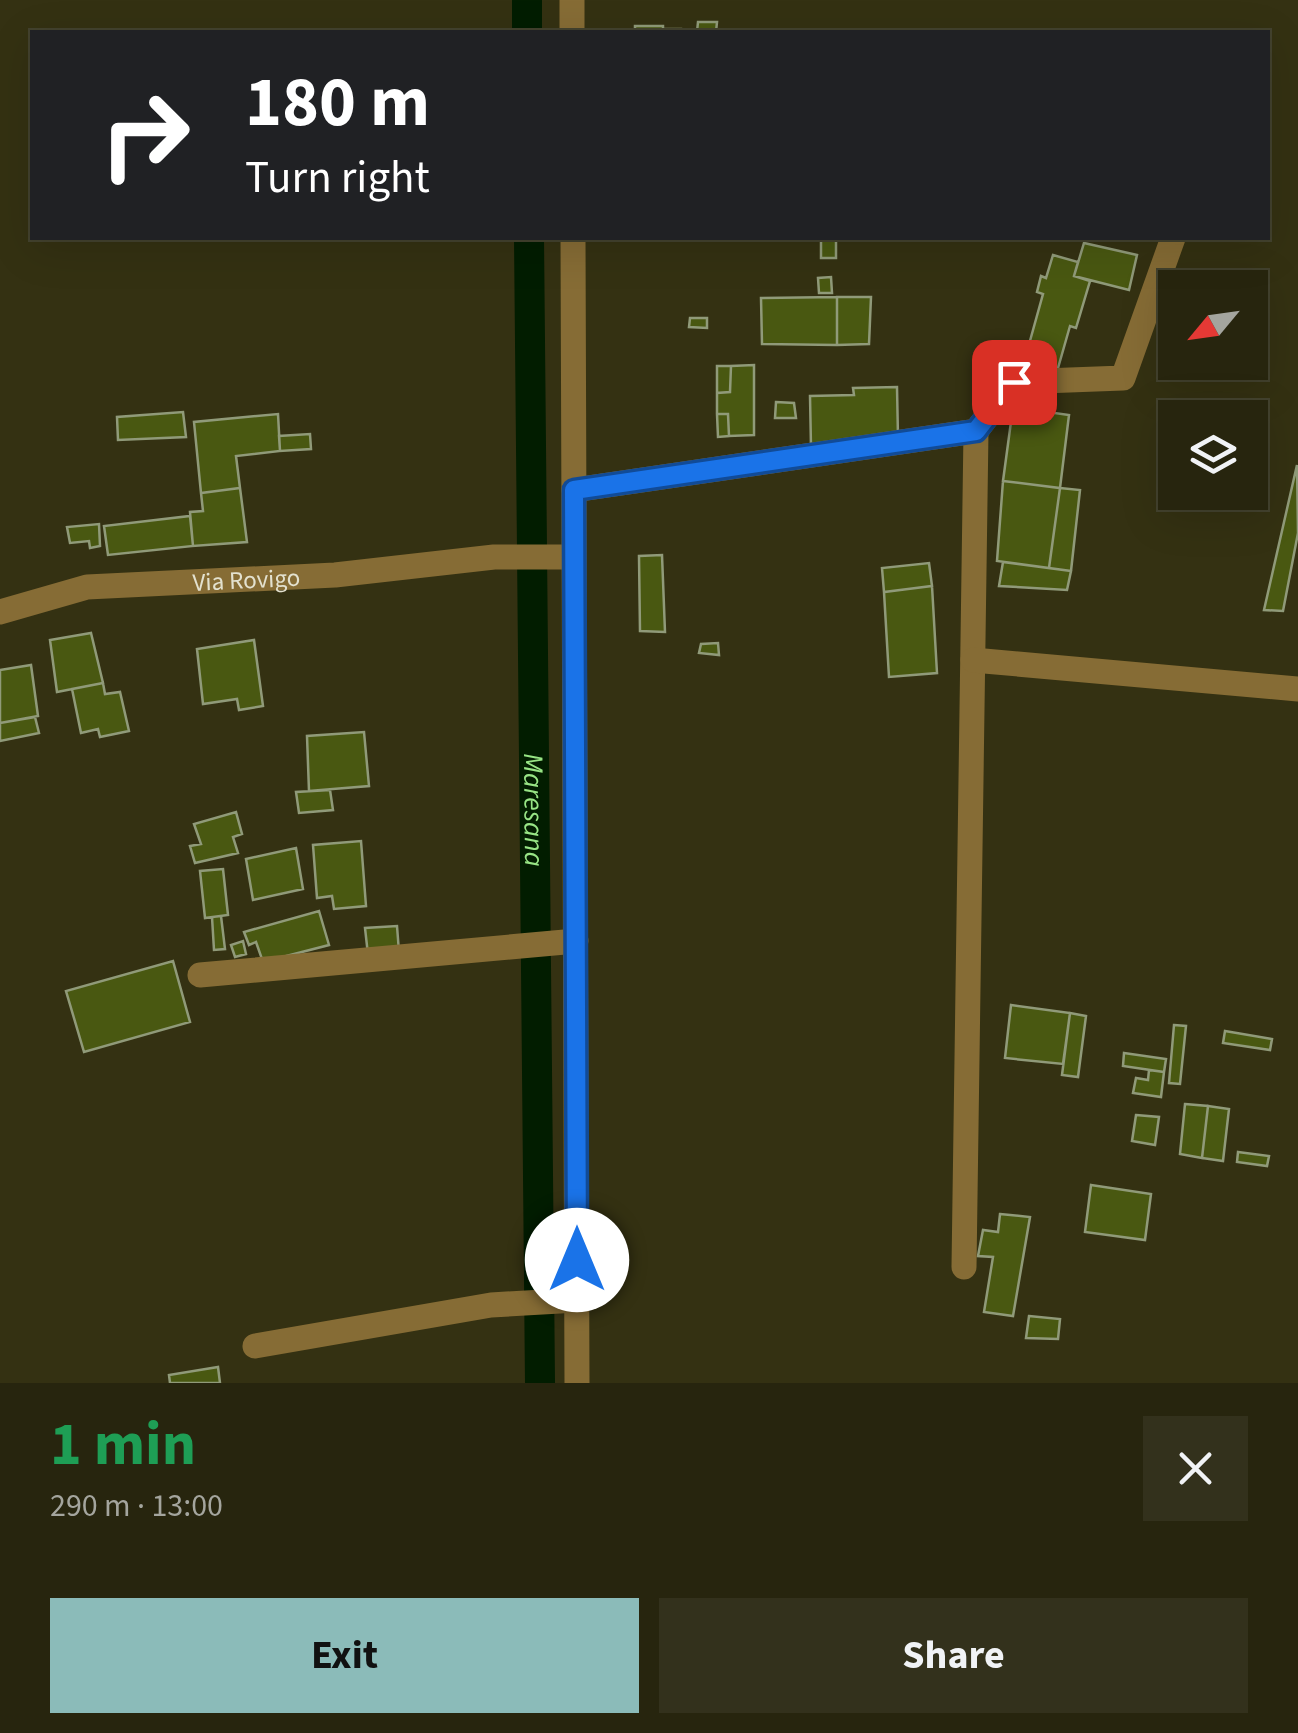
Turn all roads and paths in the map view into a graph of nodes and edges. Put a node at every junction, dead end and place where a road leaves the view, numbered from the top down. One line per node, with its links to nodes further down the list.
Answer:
1 (572, 0): 2 (street)
2 (572, 30)
3 (573, 240): 6 (street)
4 (1172, 240): 5 (street)
5 (976, 431): 6 (street); 9 (street)
6 (574, 490): 7 (street)
7 (565, 556): 8 (street, Via Rovigo); 11 (street)
8 (0, 612)
9 (973, 660): 10 (street); 13 (street)
10 (1298, 689)
11 (569, 941): 12 (street); 14 (street)
12 (200, 976)
13 (964, 1268)
14 (569, 1300): 15 (street); 16 (street)
15 (255, 1346)
16 (577, 1383)

